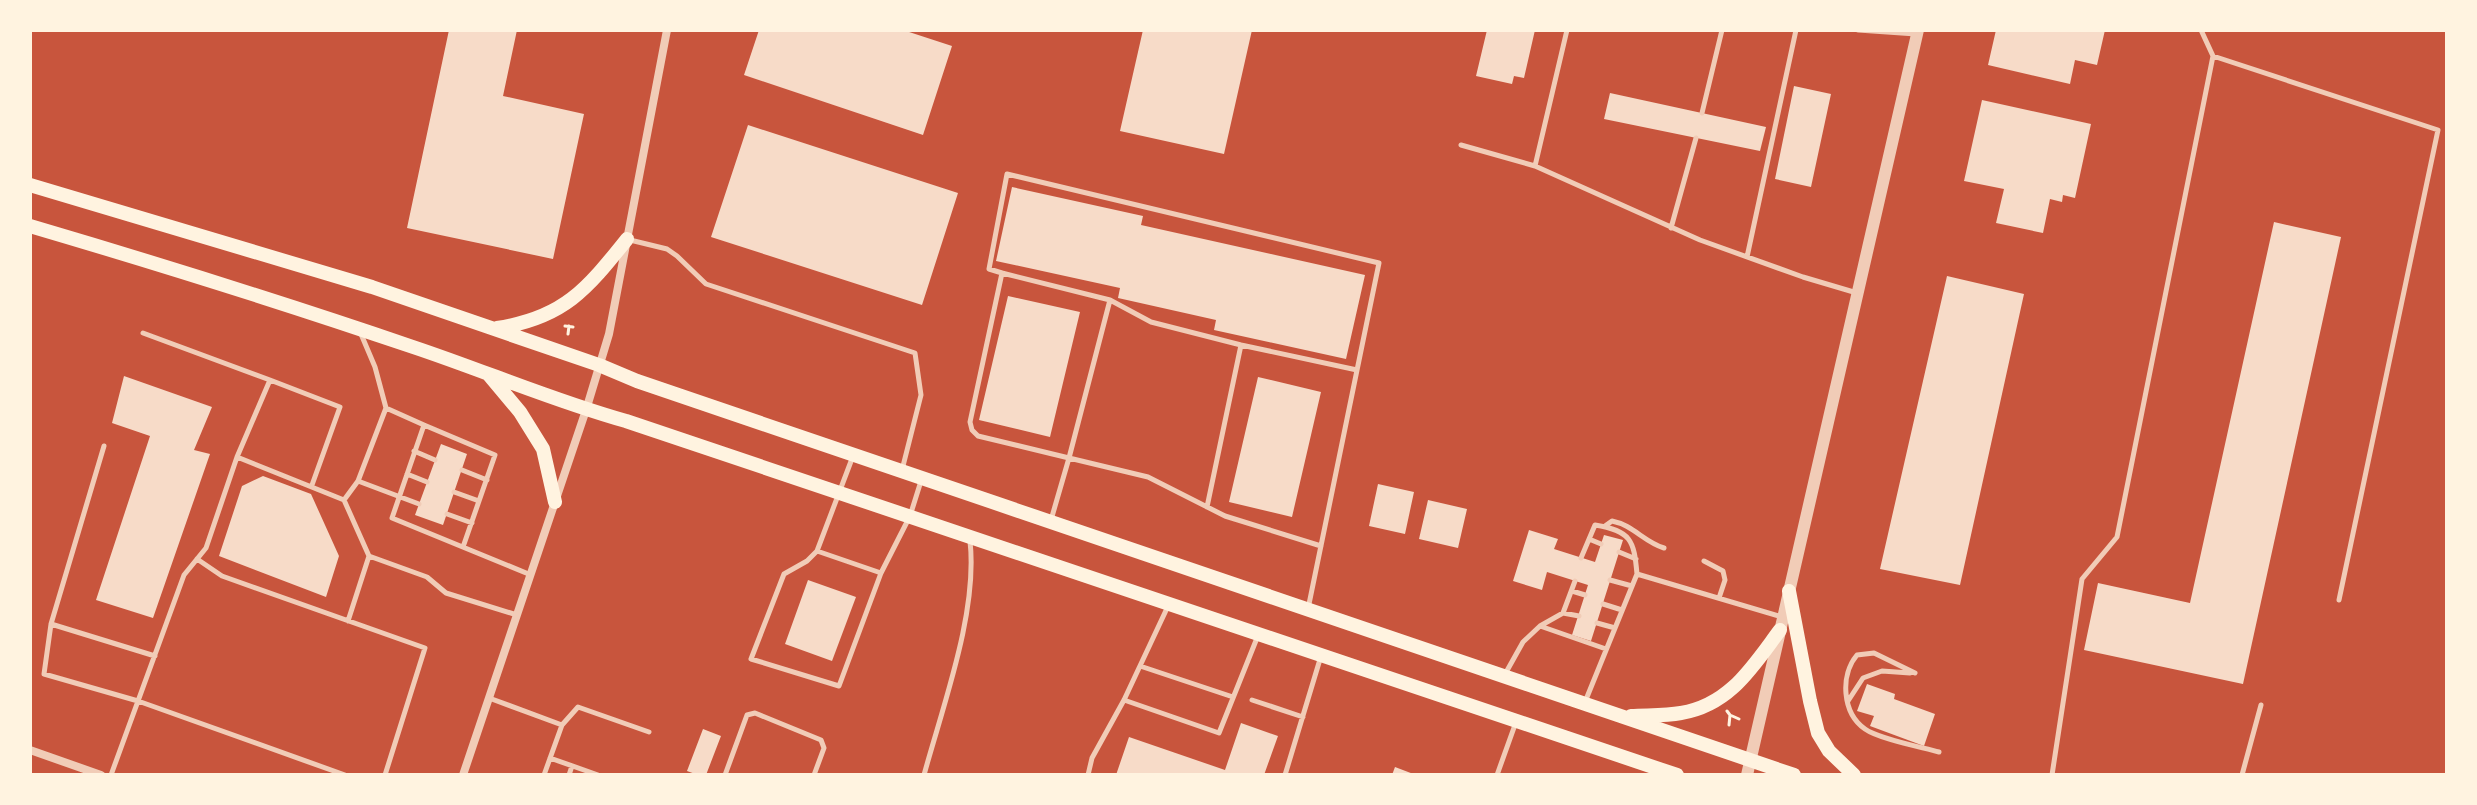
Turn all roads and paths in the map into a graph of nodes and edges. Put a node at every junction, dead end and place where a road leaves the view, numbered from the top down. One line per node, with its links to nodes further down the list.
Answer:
1 (667, 30): 16 (street)
2 (1567, 30): 12 (lane)
3 (1722, 30): 9 (lane)
4 (1796, 30): 17 (lane)
5 (1858, 30): 7 (lane)
6 (2201, 30): 8 (lane)
7 (1918, 32): 19 (street)
8 (2213, 56): 84 (lane); 145 (lane)
9 (1702, 113)
10 (1696, 138): 15 (lane)
11 (1461, 145): 12 (lane)
12 (1535, 166): 15 (lane)
13 (30, 185): 22 (main road)
14 (30, 226): 23 (main road)
15 (1671, 228): 17 (lane)
16 (627, 239): 22 (main road); 27 (street); 41 (lane)
17 (1747, 257): 19 (lane)
18 (1002, 273): 20 (lane); 28 (lane); 38 (lane)
19 (1858, 293): 81 (street)
20 (1110, 300): 26 (lane); 38 (lane)
21 (569, 326): 25 (path)
22 (493, 329): 27 (main road)
23 (359, 330): 29 (main road); 31 (lane)
24 (143, 333): 30 (lane)
25 (568, 334)
26 (1241, 345): 28 (lane); 55 (lane)
27 (599, 365): 32 (street); 36 (main road)
28 (1357, 370): 64 (lane)
29 (489, 375): 32 (main road); 53 (main road)
30 (270, 380): 37 (lane); 47 (lane)
31 (386, 408): 33 (lane); 45 (lane)
32 (586, 410): 49 (main road); 53 (street)
33 (424, 425): 35 (lane); 44 (lane)
34 (104, 446): 94 (lane)
35 (414, 451): 39 (lane); 42 (lane)
36 (853, 455): 41 (main road); 49 (lane)
37 (237, 457): 47 (lane); 71 (lane)
38 (1069, 458): 55 (lane); 58 (lane)
39 (435, 460)
40 (462, 470): 44 (lane)
41 (902, 471): 43 (main road)
42 (407, 474): 46 (lane); 50 (lane)
43 (922, 478): 57 (lane); 58 (main road)
44 (487, 480): 52 (lane)
45 (358, 481): 50 (lane); 51 (lane)
46 (427, 482)
47 (312, 485): 51 (lane)
48 (454, 492): 52 (lane)
49 (839, 492): 57 (main road); 67 (lane)
50 (399, 497): 54 (lane); 65 (lane)
51 (344, 500): 69 (lane)
52 (479, 501): 59 (lane)
53 (555, 502): 76 (street)
54 (419, 504)
55 (1207, 507): 64 (lane)
56 (447, 514): 59 (lane)
57 (910, 516): 61 (main road); 74 (lane)
58 (1051, 522): 87 (main road)
59 (472, 523): 65 (lane)
60 (1604, 526): 62 (lane); 66 (lane); 72 (lane)
61 (969, 536): 85 (main road); 137 (lane)
62 (1589, 539): 63 (lane); 70 (lane)
63 (1601, 544)
64 (1321, 546): 87 (lane)
65 (463, 547): 76 (lane)
66 (1664, 548)
67 (817, 551): 74 (lane); 74 (lane)
68 (1619, 552): 72 (lane)
69 (369, 556): 90 (lane); 92 (lane)
70 (1581, 558)
71 (197, 559): 92 (lane); 101 (lane)
72 (1636, 559): 75 (lane)
73 (1704, 561): 83 (lane)
74 (881, 573)
75 (1637, 574): 79 (lane); 83 (lane)
76 (531, 575): 90 (street)
77 (1610, 580): 79 (lane)
78 (1575, 581): 80 (lane)
79 (1632, 586): 88 (lane)
80 (1572, 591): 82 (lane); 89 (lane)
81 (1789, 591): 95 (street); 144 (main road)
82 (1585, 595)
83 (1719, 598): 95 (lane)
84 (2339, 600)
85 (1169, 603): 98 (main road); 102 (lane)
86 (1603, 604): 88 (lane)
87 (1308, 610): 103 (main road)
88 (1622, 610): 97 (lane)
89 (1563, 613): 91 (lane); 96 (lane)
90 (517, 615): 105 (street)
91 (1579, 616)
92 (348, 621): 131 (lane)
93 (1597, 623): 97 (lane)
94 (51, 624): 101 (lane); 108 (lane)
95 (1782, 624): 115 (main road); 126 (street)
96 (1540, 626): 99 (lane); 103 (lane)
97 (1615, 628): 99 (lane)
98 (1259, 634): 100 (main road); 104 (lane)
99 (1606, 649): 110 (lane)
100 (1321, 655): 114 (lane); 117 (main road)
101 (155, 656): 108 (lane)
102 (1140, 666): 104 (lane); 106 (lane)
103 (1504, 677): 110 (main road)
104 (1233, 697): 106 (lane)
105 (489, 698): 118 (lane); 132 (street)
106 (1124, 700): 138 (lane)
107 (1252, 700): 114 (lane)
108 (138, 701): 129 (lane); 130 (lane)
109 (1848, 701): 109 (lane); 122 (lane)
110 (1584, 704): 115 (main road)
111 (2261, 705): 146 (lane)
112 (1725, 708): 113 (path)
113 (1730, 715): 116 (path); 119 (path)
114 (1303, 717): 139 (lane)
115 (1622, 717): 126 (main road)
116 (1739, 719)
117 (1516, 721): 124 (main road); 140 (lane)
118 (562, 725): 120 (lane); 123 (lane)
119 (1729, 725)
120 (649, 732)
121 (30, 750): 128 (street)
122 (1939, 752)
123 (550, 758): 125 (lane); 133 (lane)
124 (1627, 758): 141 (main road); 142 (main road)
125 (572, 766): 127 (lane); 134 (lane)
126 (1748, 768): 143 (main road)
127 (594, 774)
128 (101, 775)
129 (111, 775)
130 (345, 775)
131 (385, 775)
132 (463, 775)
133 (544, 775)
134 (569, 775)
135 (725, 775): 136 (lane)
136 (814, 775)
137 (924, 775)
138 (1088, 775)
139 (1285, 775)
140 (1497, 775)
141 (1647, 775)
142 (1677, 775)
143 (1794, 775)
144 (1854, 775)
145 (2052, 775)
146 (2242, 775)

